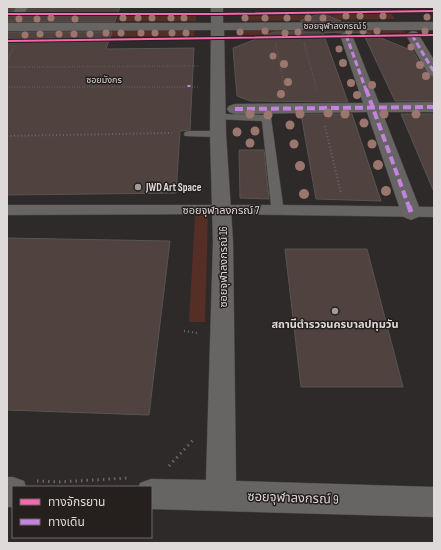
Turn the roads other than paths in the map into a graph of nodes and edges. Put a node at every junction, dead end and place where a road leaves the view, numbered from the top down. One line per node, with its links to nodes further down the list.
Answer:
1 (217, 17): 2 (street, ซอยจุฬาลงกรณ์ 5); 3 (street, ซอยจุฬาลงกรณ์ 5); 9 (street, ซอยจุฬาลงกรณ์ 16)
2 (434, 26)
3 (7, 27)
4 (346, 35): 7 (street)
5 (412, 35): 6 (street)
6 (434, 72)
7 (374, 108): 8 (street); 9 (street); 14 (street)
8 (434, 108)
9 (224, 120): 10 (lane); 12 (street, ซอยจุฬาลงกรณ์ 16); 13 (lane)
10 (189, 134)
11 (7, 210): 12 (lane, ซอยจุฬาลงกรณ์ 7)
12 (222, 210): 13 (lane, ซอยจุฬาลงกรณ์ 7); 17 (street, ซอยจุฬาลงกรณ์ 16)
13 (278, 210): 14 (lane, ซอยจุฬาลงกรณ์ 7)
14 (411, 212): 15 (lane, ซอยจุฬาลงกรณ์ 7)
15 (434, 212)
16 (152, 487): 17 (street, ซอยจุฬาลงกรณ์ 9)
17 (221, 496): 18 (street, ซอยจุฬาลงกรณ์ 9)
18 (434, 502)

